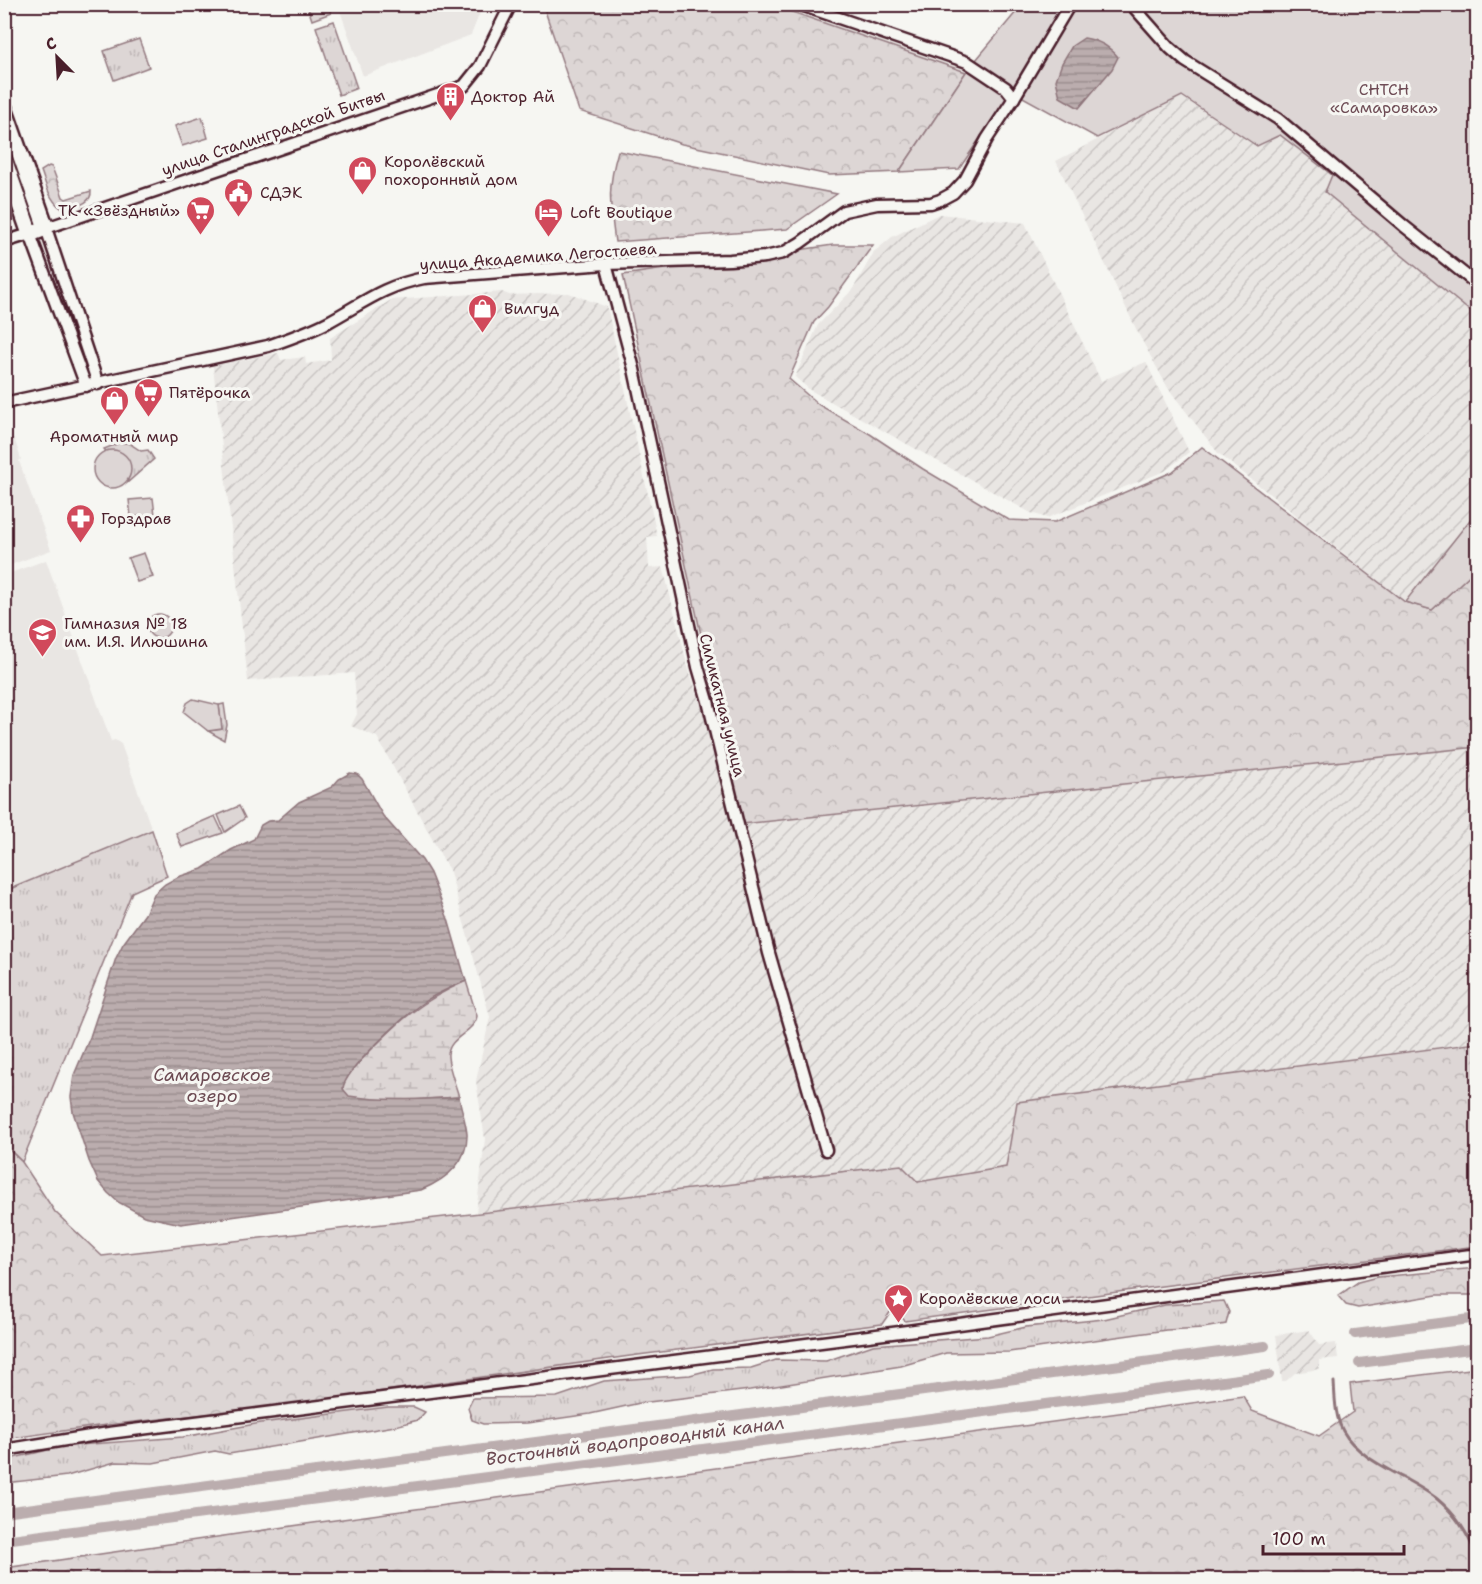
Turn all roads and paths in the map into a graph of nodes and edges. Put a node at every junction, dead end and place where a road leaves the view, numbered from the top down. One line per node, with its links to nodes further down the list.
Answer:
1 (511, 4): 8 (street, улица Сталинградской Битвы)
2 (798, 4): 5 (street)
3 (1070, 4): 5 (street)
4 (1131, 4): 12 (street)
5 (1014, 98): 11 (street, улица Академика Легостаева)
6 (4, 108): 8 (street)
7 (4, 159): 9 (street)
8 (45, 228): 9 (street, улица Сталинградской Битвы); 13 (street)
9 (30, 234): 10 (street, улица Сталинградской Битвы); 14 (street)
10 (4, 242)
11 (606, 264): 13 (street, улица Академика Легостаева); 16 (street, Силикатная улица)
12 (1478, 285)
13 (98, 384): 14 (street, улица Академика Легостаева)
14 (86, 386): 15 (street, улица Академика Легостаева)
15 (4, 403)
16 (826, 1150)
17 (1478, 1254): 18 (street)
18 (4, 1450)

